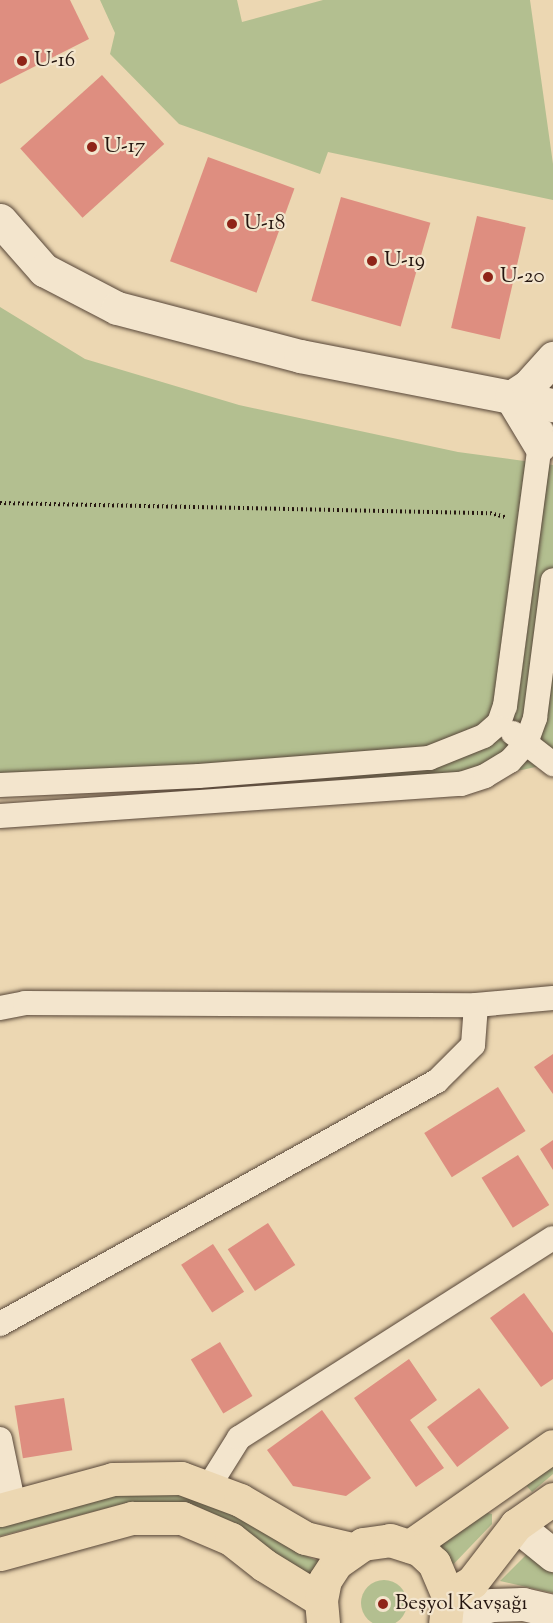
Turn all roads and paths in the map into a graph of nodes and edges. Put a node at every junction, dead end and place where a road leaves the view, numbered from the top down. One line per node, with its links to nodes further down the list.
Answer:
1 (0, 220): 3 (street)
2 (553, 360): 3 (street); 4 (street)
3 (511, 397): 4 (street); 5 (street)
4 (549, 405): 5 (street)
5 (540, 445): 7 (street)
6 (0, 503): 7 (path)
7 (529, 522): 9 (street)
8 (553, 580): 10 (street)
9 (499, 723): 10 (street); 12 (street)
10 (526, 743): 11 (street); 13 (street)
11 (553, 764)
12 (0, 785)
13 (0, 816)
14 (553, 998): 15 (street)
15 (476, 1005): 16 (street); 18 (street)
16 (0, 1008)
17 (553, 1238): 21 (street)
18 (0, 1324)
19 (0, 1439): 24 (street)
20 (553, 1446): 23 (main road)
21 (209, 1486): 24 (main road); 27 (main road)
22 (553, 1499): 25 (main road)
23 (479, 1502): 25 (main road); 26 (main road)
24 (7, 1508)
25 (516, 1525): 29 (street); 32 (main road)
26 (410, 1546): 27 (main road); 32 (main road)
27 (351, 1549): 31 (main road)
28 (0, 1554): 31 (main road)
29 (553, 1554)
30 (553, 1611): 32 (street)
31 (317, 1613)
32 (447, 1613)

